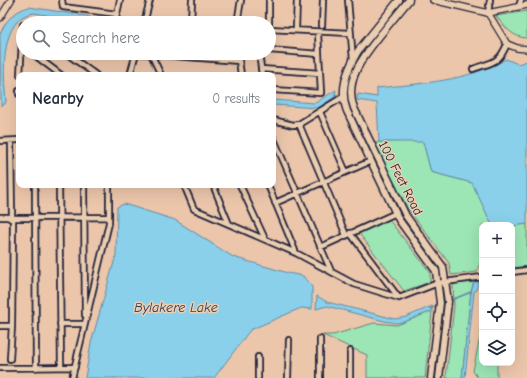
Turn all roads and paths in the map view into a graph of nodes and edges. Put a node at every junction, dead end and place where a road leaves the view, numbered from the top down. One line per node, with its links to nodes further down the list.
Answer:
1 (11, 0): 23 (street)
2 (62, 0): 18 (street)
3 (120, 0): 18 (street)
4 (150, 0): 19 (street)
5 (192, 0): 20 (street)
6 (241, 0): 21 (street)
7 (269, 0): 22 (street)
8 (297, 0): 25 (street)
9 (323, 0): 24 (street)
10 (348, 0): 28 (street)
11 (399, 0): 40 (main road, 100 Feet Road)
12 (409, 0): 90 (main road, 100 Feet Road)
13 (436, 0): 17 (street)
14 (490, 0): 17 (street)
15 (520, 3): 16 (street); 17 (street)
16 (527, 5)
17 (488, 13): 29 (street)
18 (117, 14)
19 (146, 16)
20 (191, 16)
21 (238, 16)
22 (269, 16)
23 (0, 18)
24 (322, 26)
25 (296, 28)
26 (276, 30): 27 (street)
27 (318, 33): 28 (street); 32 (street)
28 (350, 33): 40 (street)
29 (507, 44): 30 (street); 43 (street)
30 (527, 49)
31 (276, 51): 32 (street)
32 (319, 54): 51 (street)
33 (22, 60): 44 (street)
34 (41, 60): 45 (street)
35 (76, 60): 46 (street)
36 (134, 60): 47 (street)
37 (154, 60): 48 (street)
38 (226, 60): 41 (street)
39 (260, 60): 42 (street)
40 (353, 60): 53 (main road, 100 Feet Road)
41 (239, 61): 49 (street)
42 (261, 69): 50 (street); 51 (street)
43 (473, 69)
44 (21, 72)
45 (57, 72)
46 (92, 72)
47 (131, 72)
48 (160, 72)
49 (241, 72)
50 (262, 72)
51 (320, 73): 52 (street)
52 (276, 90)
53 (343, 97): 54 (street); 61 (main road, 100 Feet Road)
54 (320, 112): 56 (street); 62 (street)
55 (276, 121): 56 (street)
56 (299, 124): 63 (street)
57 (16, 140): 59 (street)
58 (0, 141): 59 (street)
59 (11, 141): 78 (street)
60 (276, 143): 72 (street)
61 (370, 161): 62 (street); 74 (main road, 100 Feet Road)
62 (346, 172): 63 (street)
63 (324, 182): 72 (street); 82 (street)
64 (35, 188): 79 (street)
65 (59, 188): 80 (street)
66 (84, 188): 76 (street)
67 (109, 188): 77 (street)
68 (185, 188): 81 (street)
69 (214, 188): 81 (street)
70 (241, 188): 83 (street)
71 (269, 188): 73 (street)
72 (298, 193): 73 (street); 84 (street)
73 (275, 203): 85 (street)
74 (396, 214): 82 (street); 91 (main road, 100 Feet Road)
75 (0, 217): 78 (street)
76 (85, 217): 77 (street); 80 (street); 93 (street)
77 (109, 217): 93 (street)
78 (12, 218): 79 (street); 96 (street)
79 (35, 218): 80 (street); 105 (street)
80 (60, 218): 94 (street)
81 (229, 224): 83 (street)
82 (348, 234): 84 (street); 92 (street)
83 (265, 239): 85 (street)
84 (321, 247): 87 (street)
85 (296, 253): 87 (street)
86 (527, 270): 88 (street)
87 (331, 271): 92 (street)
88 (515, 272)
89 (479, 276): 90 (street)
90 (445, 282): 91 (street); 112 (main road, 100 Feet Road)
91 (438, 283): 92 (street); 111 (main road, 100 Feet Road)
92 (398, 298)
93 (85, 323): 94 (street); 103 (street)
94 (60, 324): 102 (street)
95 (0, 326): 96 (street)
96 (12, 326): 101 (street)
97 (320, 339): 109 (street)
98 (289, 340): 108 (street)
99 (350, 351): 110 (street)
100 (258, 357): 107 (street)
101 (10, 359)
102 (61, 367): 103 (street); 105 (street)
103 (75, 367): 106 (street)
104 (0, 368): 105 (street)
105 (36, 368)
106 (72, 378)
107 (258, 378)
108 (288, 378)
109 (320, 378)
110 (350, 378)
111 (431, 378)
112 (439, 378)

